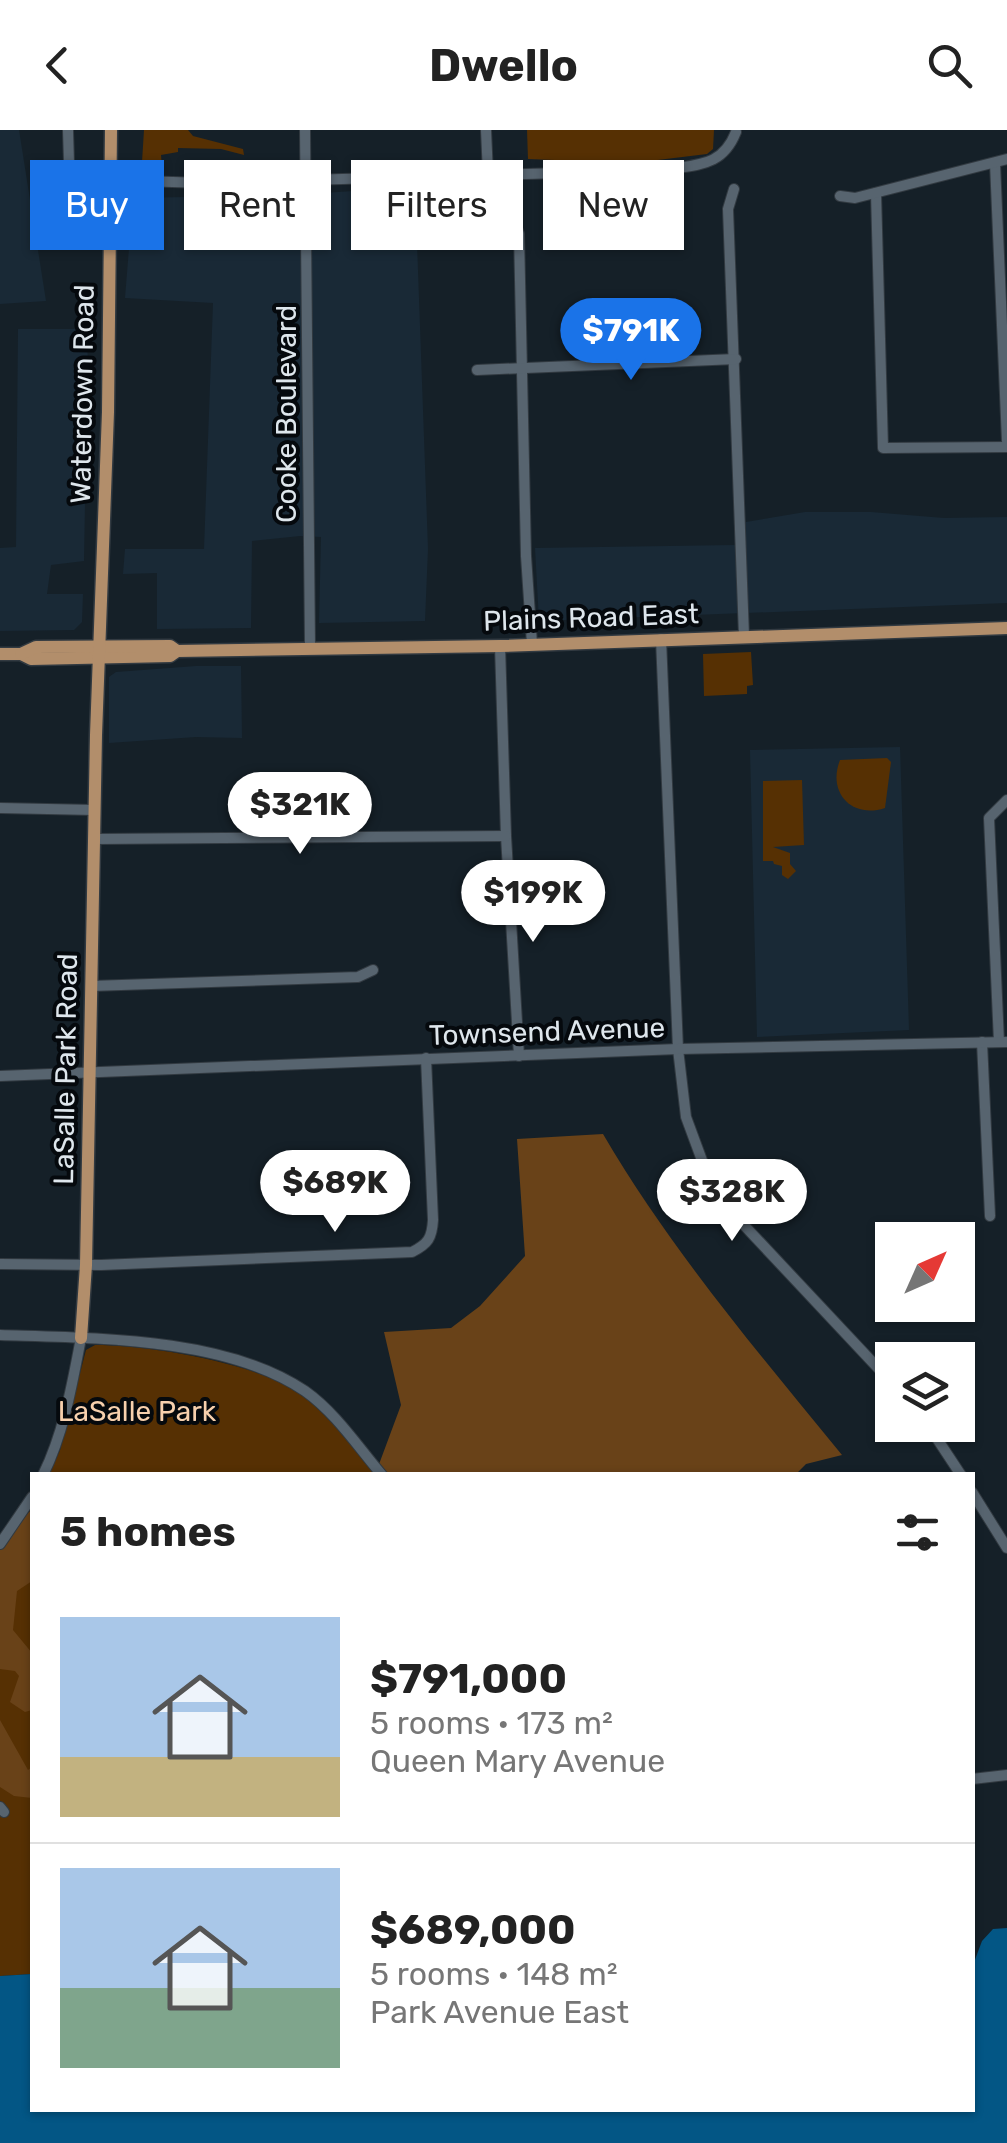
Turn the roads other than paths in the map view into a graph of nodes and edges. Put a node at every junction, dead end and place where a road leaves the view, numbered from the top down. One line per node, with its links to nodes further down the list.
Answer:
1 (68, 130): 6 (street)
2 (111, 130): 7 (main road, Waterdown Road)
3 (305, 130): 8 (street, Cooke Boulevard)
4 (486, 130): 9 (street)
5 (736, 132): 11 (street)
6 (69, 160)
7 (110, 160)
8 (306, 160)
9 (487, 160)
10 (1001, 161): 13 (street); 21 (street)
11 (523, 173)
12 (734, 188): 18 (street)
13 (876, 193): 14 (street); 21 (street)
14 (840, 196)
15 (109, 250): 28 (main road, Waterdown Road)
16 (307, 250): 27 (street, Cooke Boulevard)
17 (520, 250): 19 (street)
18 (736, 358): 19 (street); 23 (street)
19 (524, 367): 20 (street); 25 (street)
20 (477, 370)
21 (1007, 444)
22 (1007, 628): 23 (main road, Plains Road East)
23 (744, 636): 24 (main road, Plains Road East)
24 (660, 639): 25 (main road, Plains Road East); 39 (street)
25 (532, 644): 26 (main road, Plains Road East)
26 (500, 646): 27 (main road, Plains Road East); 33 (street)
27 (310, 648): 28 (main road, Plains Road East)
28 (101, 652): 29 (main road, Plains Road East); 32 (main road, LaSalle Park Road)
29 (0, 654)
30 (1007, 800): 38 (street)
31 (0, 808): 32 (street)
32 (95, 810): 34 (main road, LaSalle Park Road)
33 (506, 836): 34 (street); 40 (street)
34 (94, 839): 36 (main road, LaSalle Park Road)
35 (373, 970): 36 (street)
36 (92, 986): 42 (main road, LaSalle Park Road)
37 (982, 1042): 38 (street, Townsend Avenue); 39 (street, Townsend Avenue); 44 (street)
38 (1003, 1042)
39 (678, 1049): 40 (street, Townsend Avenue); 49 (street)
40 (519, 1056): 41 (street, Townsend Avenue)
41 (426, 1058): 42 (street, Townsend Avenue); 46 (street)
42 (90, 1072): 43 (street, Townsend Avenue); 46 (main road, LaSalle Park Road)
43 (0, 1076)
44 (990, 1216)
45 (0, 1264): 46 (street)
46 (86, 1266): 48 (main road, LaSalle Park Road)
47 (0, 1335): 48 (street)
48 (81, 1338): 51 (street, LaSalle Park Road); 52 (street)
49 (875, 1365)
50 (939, 1442): 53 (street)
51 (45, 1472)
52 (379, 1472)
53 (959, 1472)
54 (975, 1497): 57 (street)
55 (30, 1499): 56 (street)
56 (0, 1544)
57 (1007, 1548)
58 (1007, 1776): 59 (street)
59 (975, 1778)

